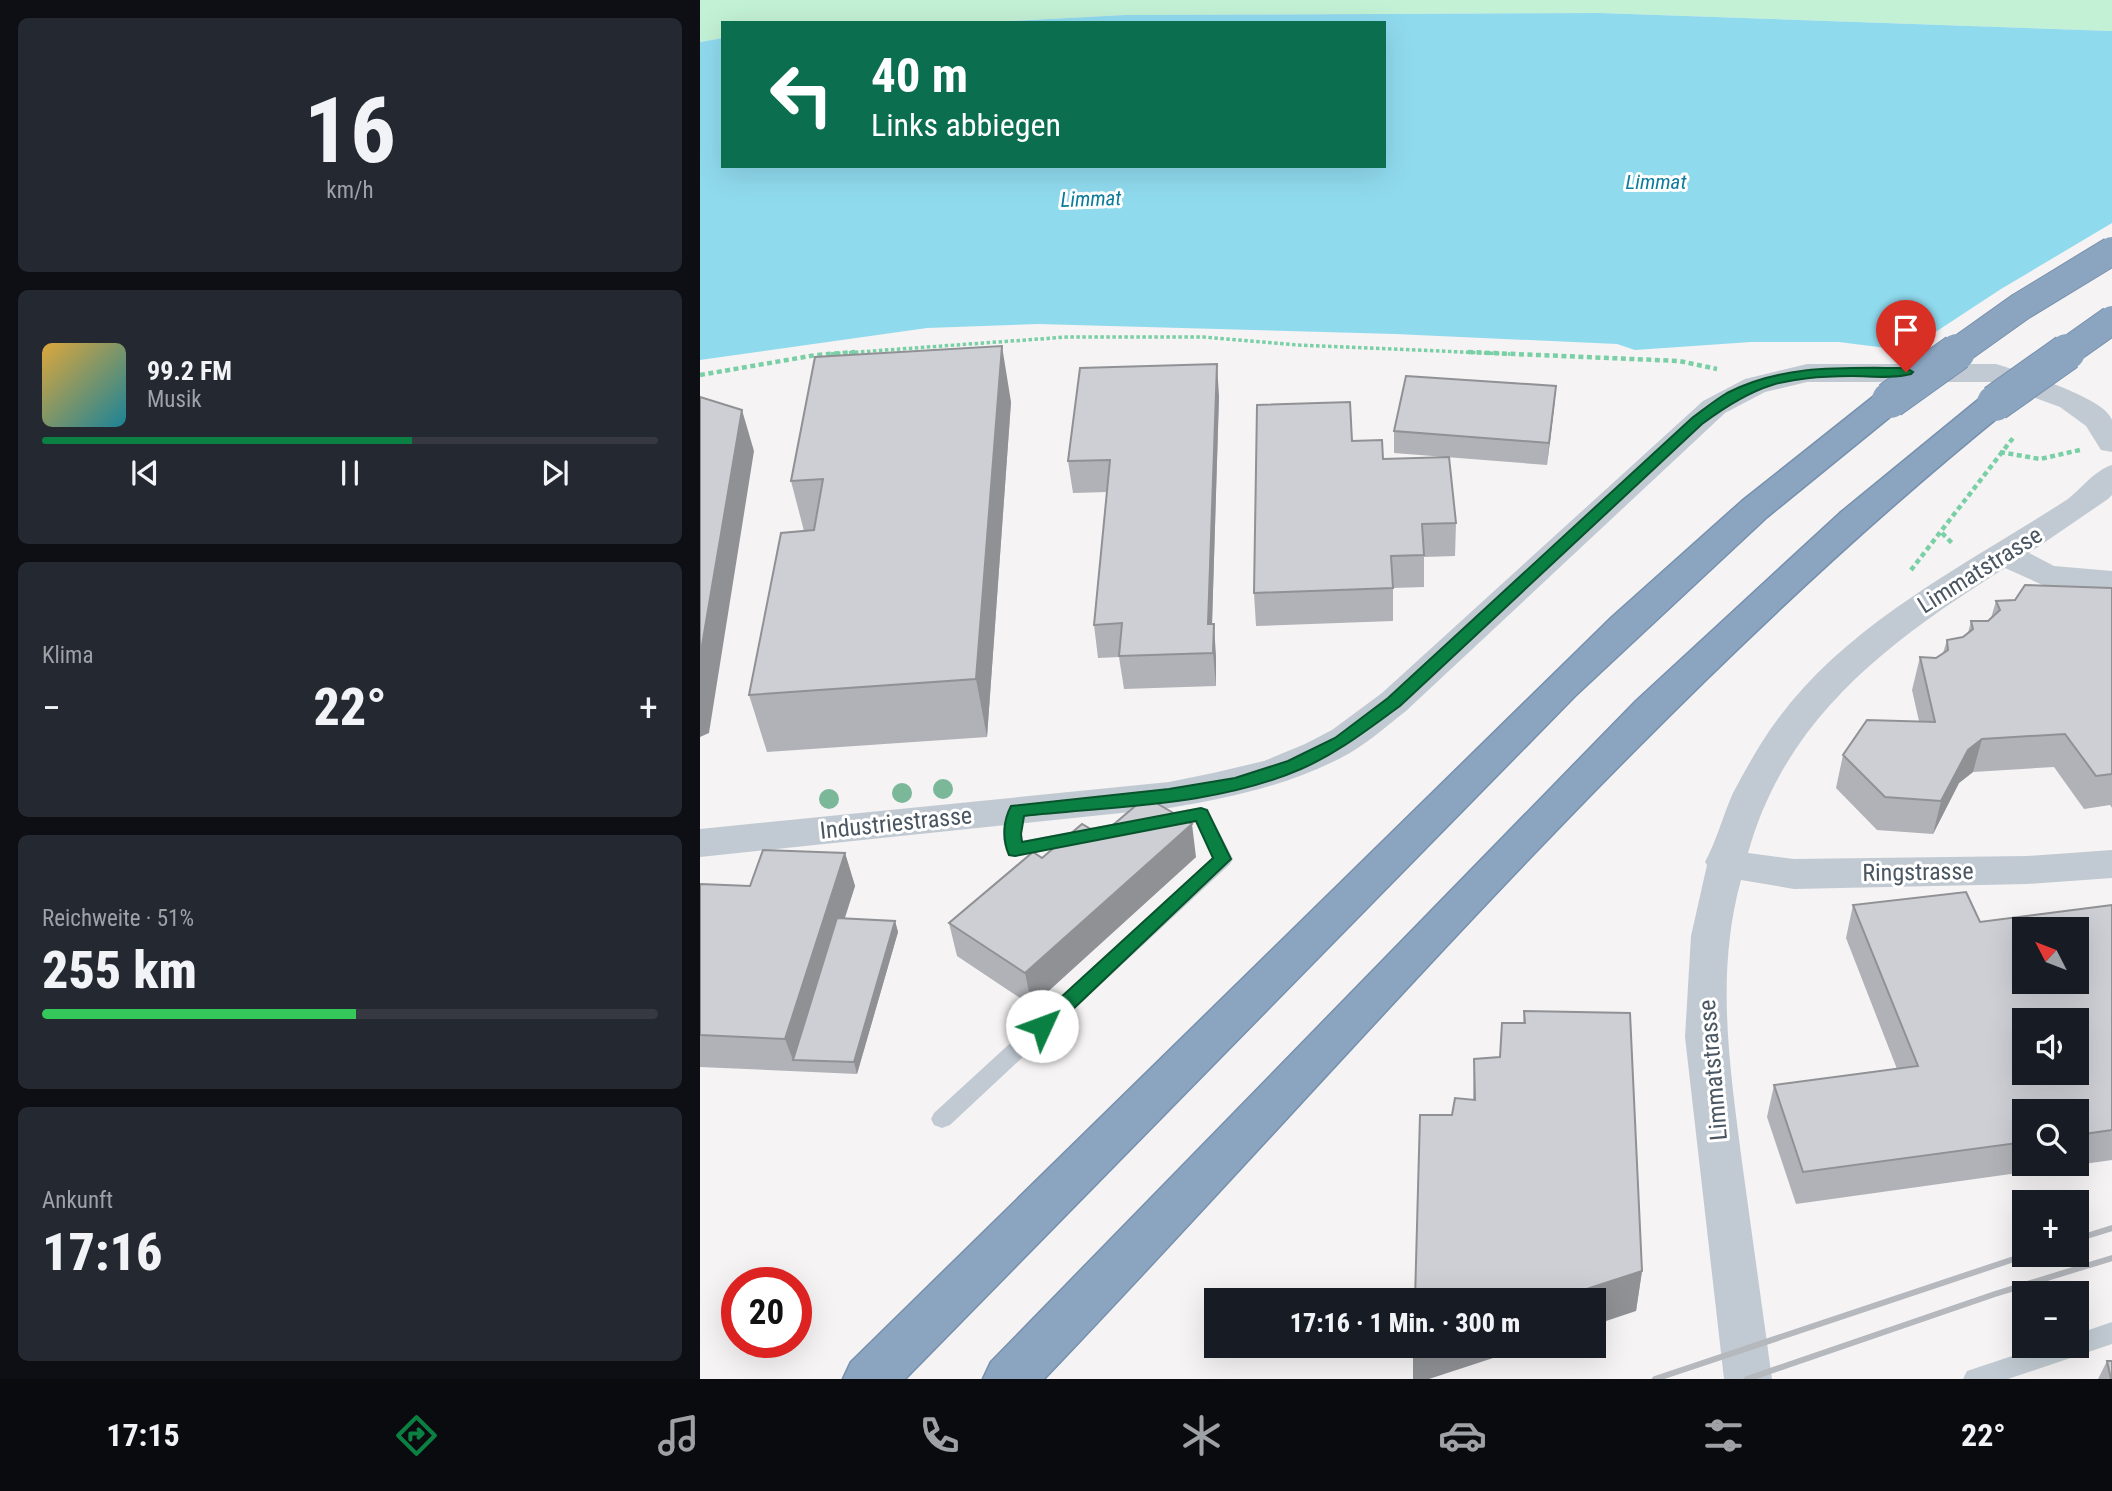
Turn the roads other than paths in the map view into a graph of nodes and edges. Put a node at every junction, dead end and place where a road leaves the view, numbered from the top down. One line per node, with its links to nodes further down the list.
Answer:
1 (2112, 251): 16 (highway, bridge)
2 (2112, 320): 3 (highway, bridge)
3 (1995, 388): 4 (street); 8 (street, Industriestrasse); 17 (highway)
4 (2098, 446)
5 (2112, 475): 6 (street, Limmatstrasse)
6 (2003, 554): 7 (street); 10 (street, Limmatstrasse)
7 (2112, 582)
8 (1017, 810): 9 (street, Industriestrasse); 12 (lane)
9 (700, 843)
10 (1724, 862): 11 (street, Ringstrasse); 18 (street, Limmatstrasse)
11 (2112, 864)
12 (942, 1119)
13 (2112, 1333): 14 (lane)
14 (2089, 1341)
15 (2037, 1358): 19 (lane)
16 (869, 1379)
17 (1009, 1379)
18 (1748, 1379)
19 (1975, 1379)

